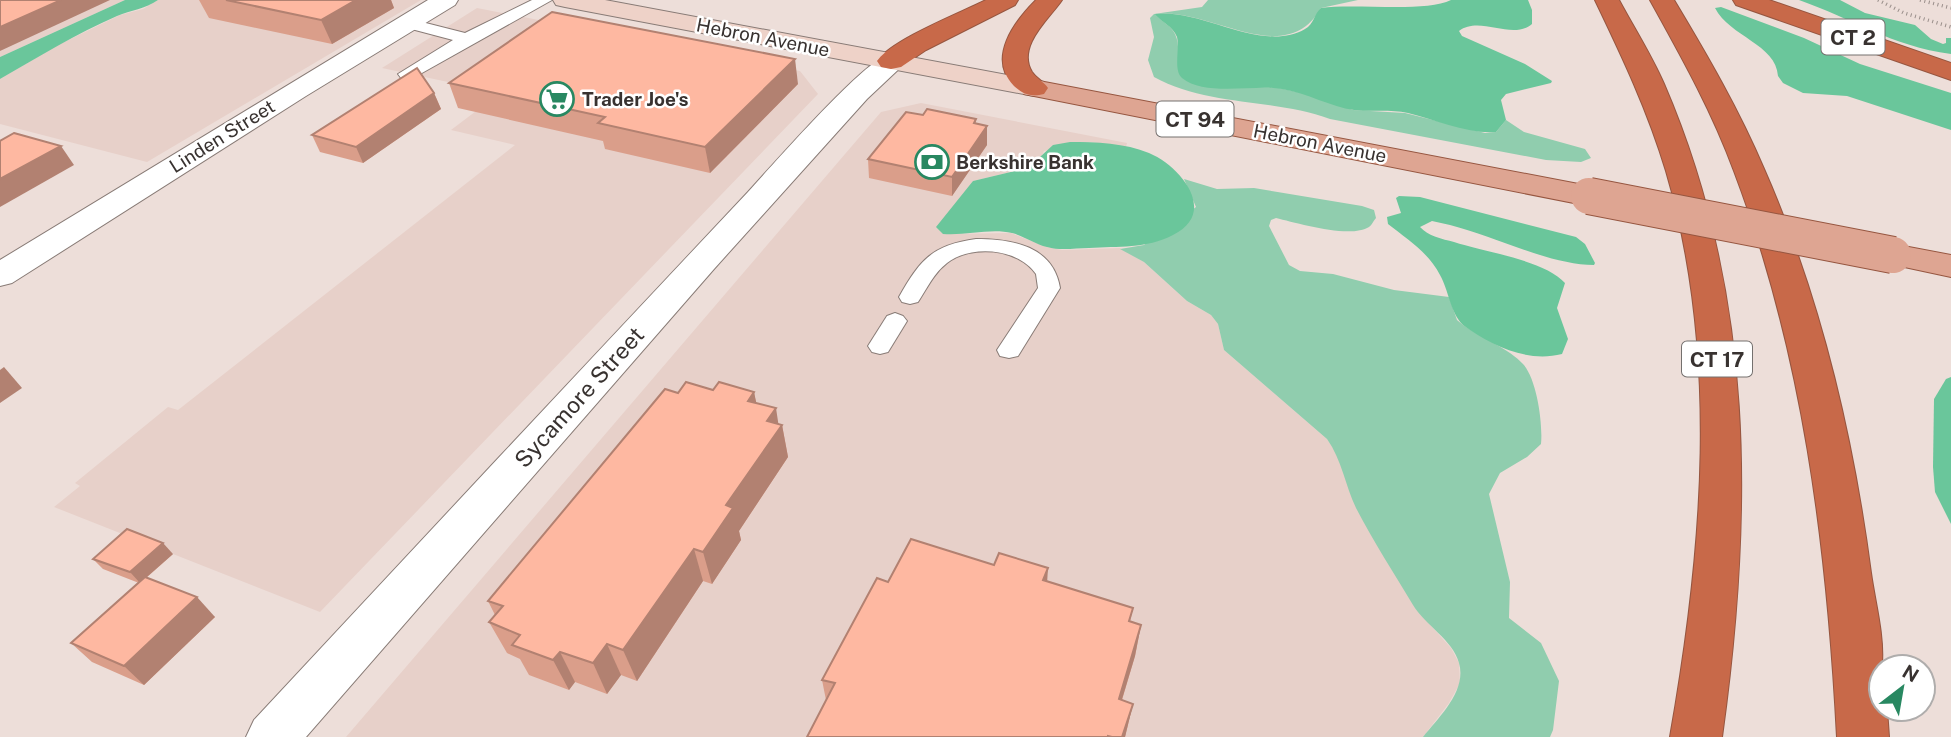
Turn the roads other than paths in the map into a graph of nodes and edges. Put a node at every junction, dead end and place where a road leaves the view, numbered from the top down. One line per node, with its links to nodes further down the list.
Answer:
1 (446, 0): 9 (street, Linden Street)
2 (544, 0): 10 (lane)
3 (565, 0): 11 (main road, Hebron Avenue)
4 (1006, 0): 11 (highway)
5 (1050, 0): 14 (highway)
6 (1607, 0): 22 (highway, CT 17)
7 (1662, 0): 23 (highway)
8 (1750, 2): 12 (highway, CT 2)
9 (406, 23): 10 (lane); 16 (street, Linden Street)
10 (467, 38): 13 (lane)
11 (891, 61): 14 (main road, Hebron Avenue / CT 94); 21 (street, Sycamore Street)
12 (1951, 72)
13 (407, 74)
14 (1034, 88): 15 (main road, Hebron Avenue / CT 94, bridge)
15 (1951, 266)
16 (0, 275)
17 (909, 297): 20 (lane)
18 (895, 321): 19 (lane)
19 (880, 346)
20 (1009, 350)
21 (272, 737)
22 (1696, 737)
23 (1863, 737)

